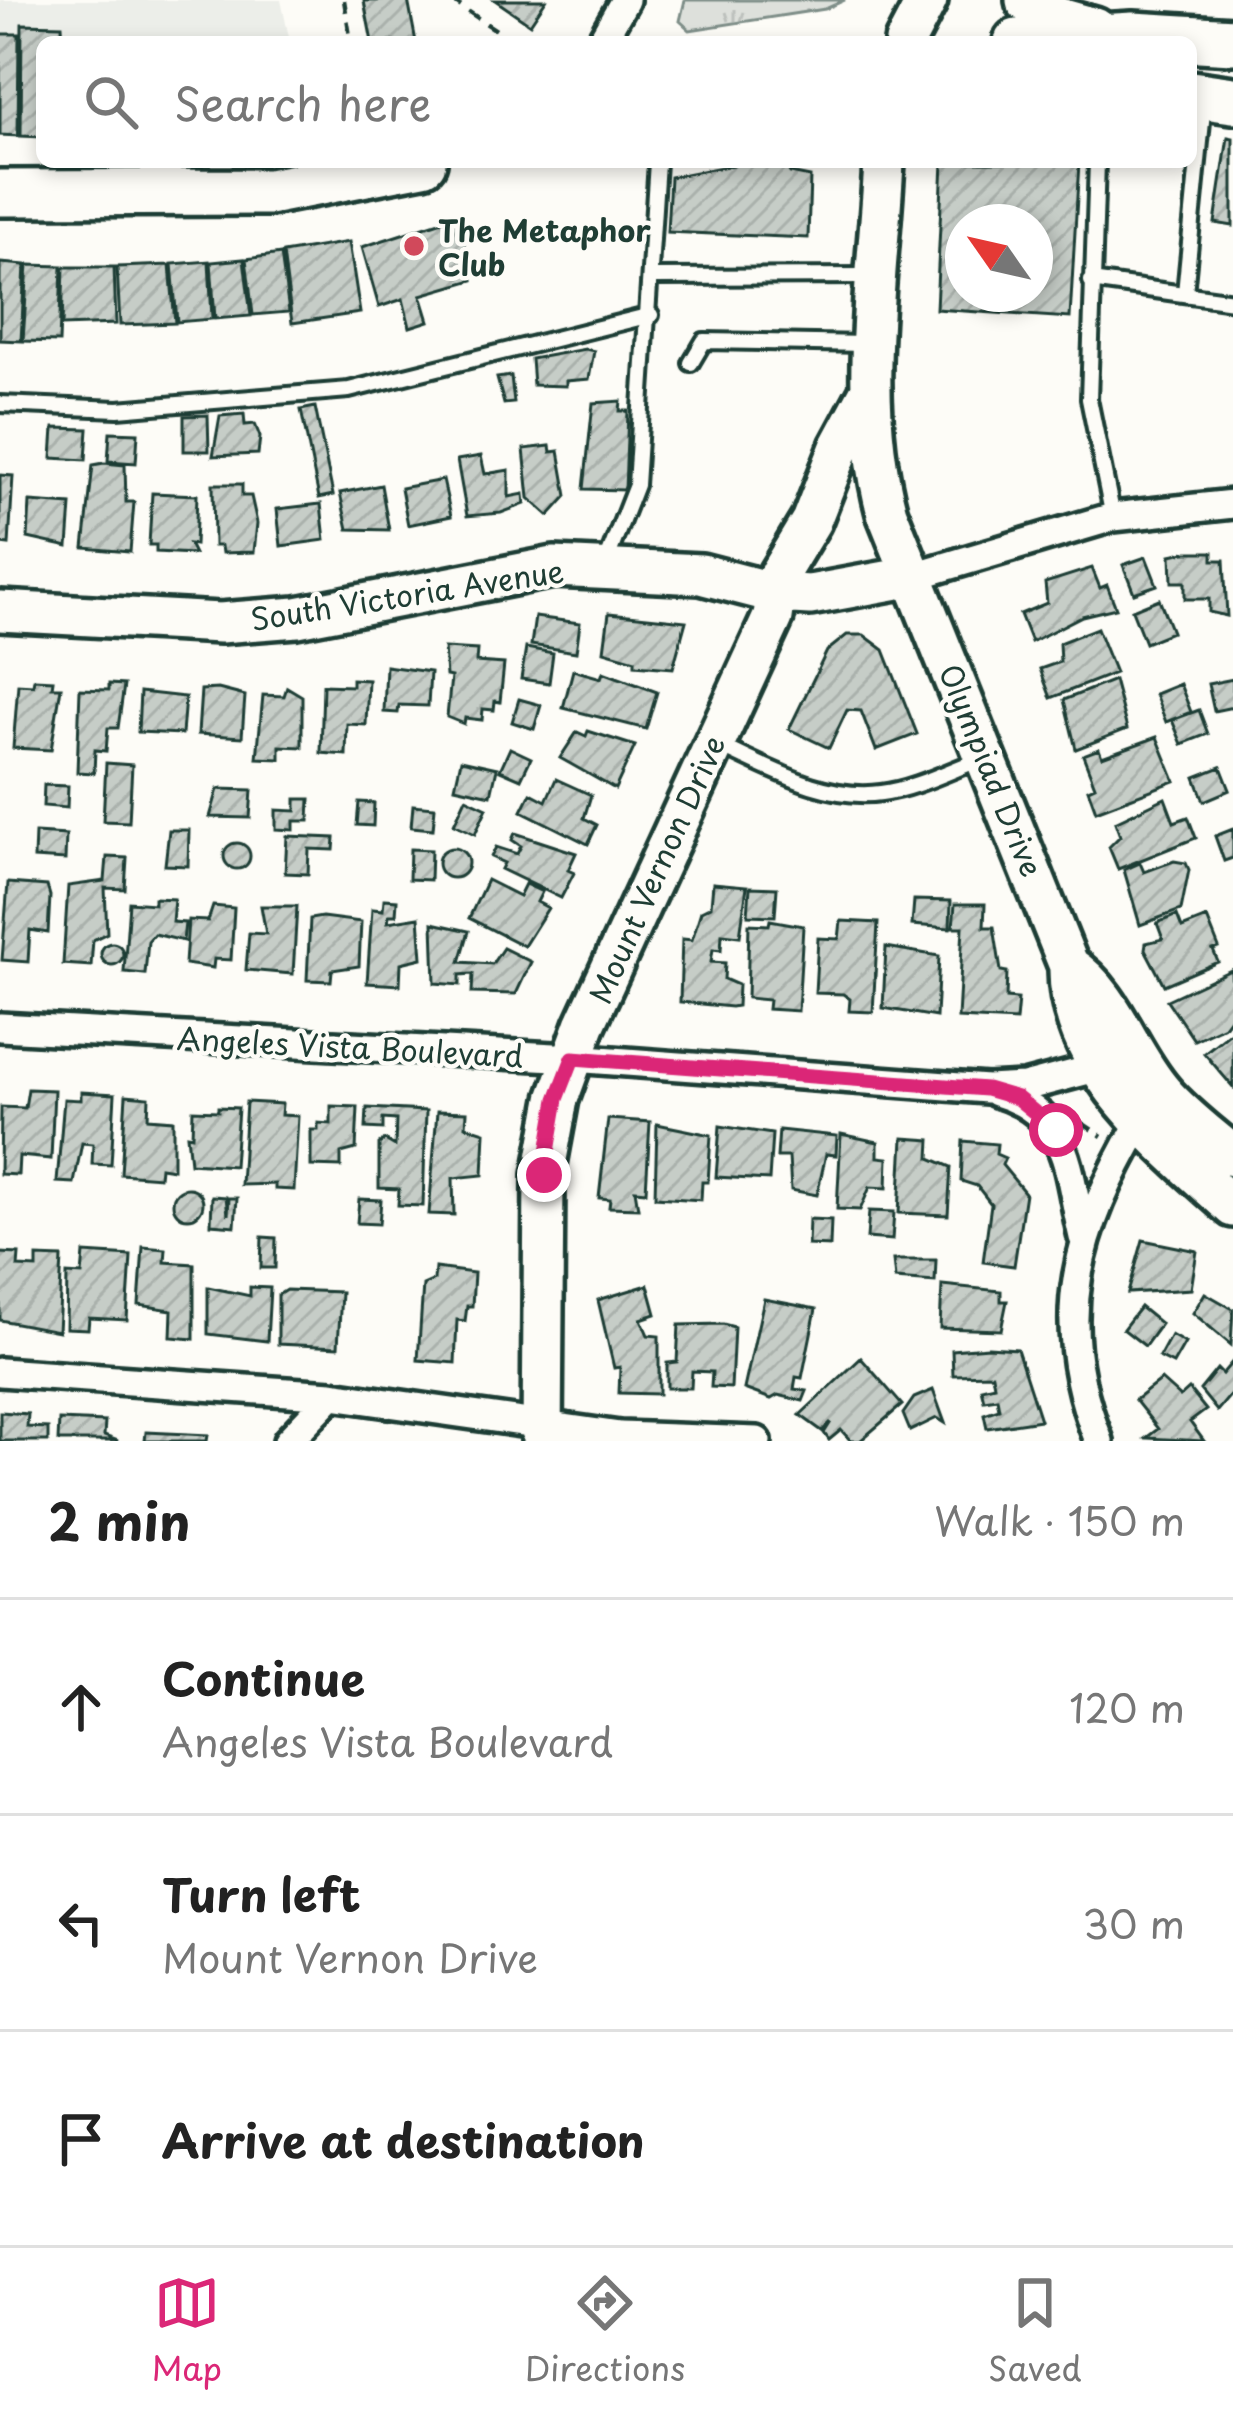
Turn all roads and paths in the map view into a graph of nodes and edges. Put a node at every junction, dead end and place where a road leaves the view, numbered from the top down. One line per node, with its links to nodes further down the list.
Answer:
1 (344, 0): 6 (path)
2 (451, 0): 7 (path)
3 (625, 0): 8 (street)
4 (927, 0): 9 (street)
5 (1029, 0): 10 (main road)
6 (350, 36)
7 (505, 36)
8 (604, 36)
9 (908, 36)
10 (1114, 36)
11 (1197, 39): 12 (main road)
12 (1233, 41)
13 (1210, 96): 22 (lane)
14 (392, 168): 18 (main road)
15 (657, 168): 20 (lane)
16 (884, 168): 19 (street)
17 (1097, 168): 21 (lane)
18 (0, 193)
19 (877, 276): 20 (lane); 25 (street)
20 (653, 277): 24 (lane)
21 (1091, 281): 22 (lane); 30 (lane)
22 (1185, 293): 23 (lane)
23 (1233, 301)
24 (651, 315): 28 (lane); 31 (lane)
25 (871, 345): 26 (lane); 27 (street)
26 (691, 362)
27 (868, 395): 32 (street, Olympiad Drive); 33 (street, Mount Vernon Drive)
28 (0, 404)
29 (1233, 504): 30 (street, South Victoria Avenue)
30 (1113, 518): 32 (street, South Victoria Avenue)
31 (604, 567): 33 (street, South Victoria Avenue); 34 (street, South Victoria Avenue)
32 (914, 576): 33 (street, South Victoria Avenue); 36 (street, Olympiad Drive)
33 (776, 593): 35 (street, Mount Vernon Drive)
34 (0, 611)
35 (714, 742): 36 (lane); 39 (street, Mount Vernon Drive)
36 (987, 757): 37 (street, Olympiad Drive)
37 (1070, 966): 40 (street, Olympiad Drive); 42 (street, Olympiad Drive)
38 (0, 1027): 39 (street, Angeles Vista Boulevard)
39 (573, 1058): 41 (street, Angeles Vista Boulevard); 50 (street, Mount Vernon Drive)
40 (1100, 1067): 41 (street, Angeles Vista Boulevard); 42 (street, Olympiad Drive)
41 (986, 1089): 47 (street, Angeles Vista Boulevard)
42 (1152, 1108): 45 (street, Olympiad Drive); 46 (street); 47 (street)
43 (1077, 1114): 44 (path)
44 (1102, 1136)
45 (1233, 1156)
46 (1233, 1207)
47 (1084, 1240): 53 (street)
48 (0, 1372): 49 (street)
49 (332, 1395): 50 (street); 51 (street)
50 (542, 1434): 52 (street)
51 (288, 1441)
52 (757, 1441)
53 (1100, 1441)

